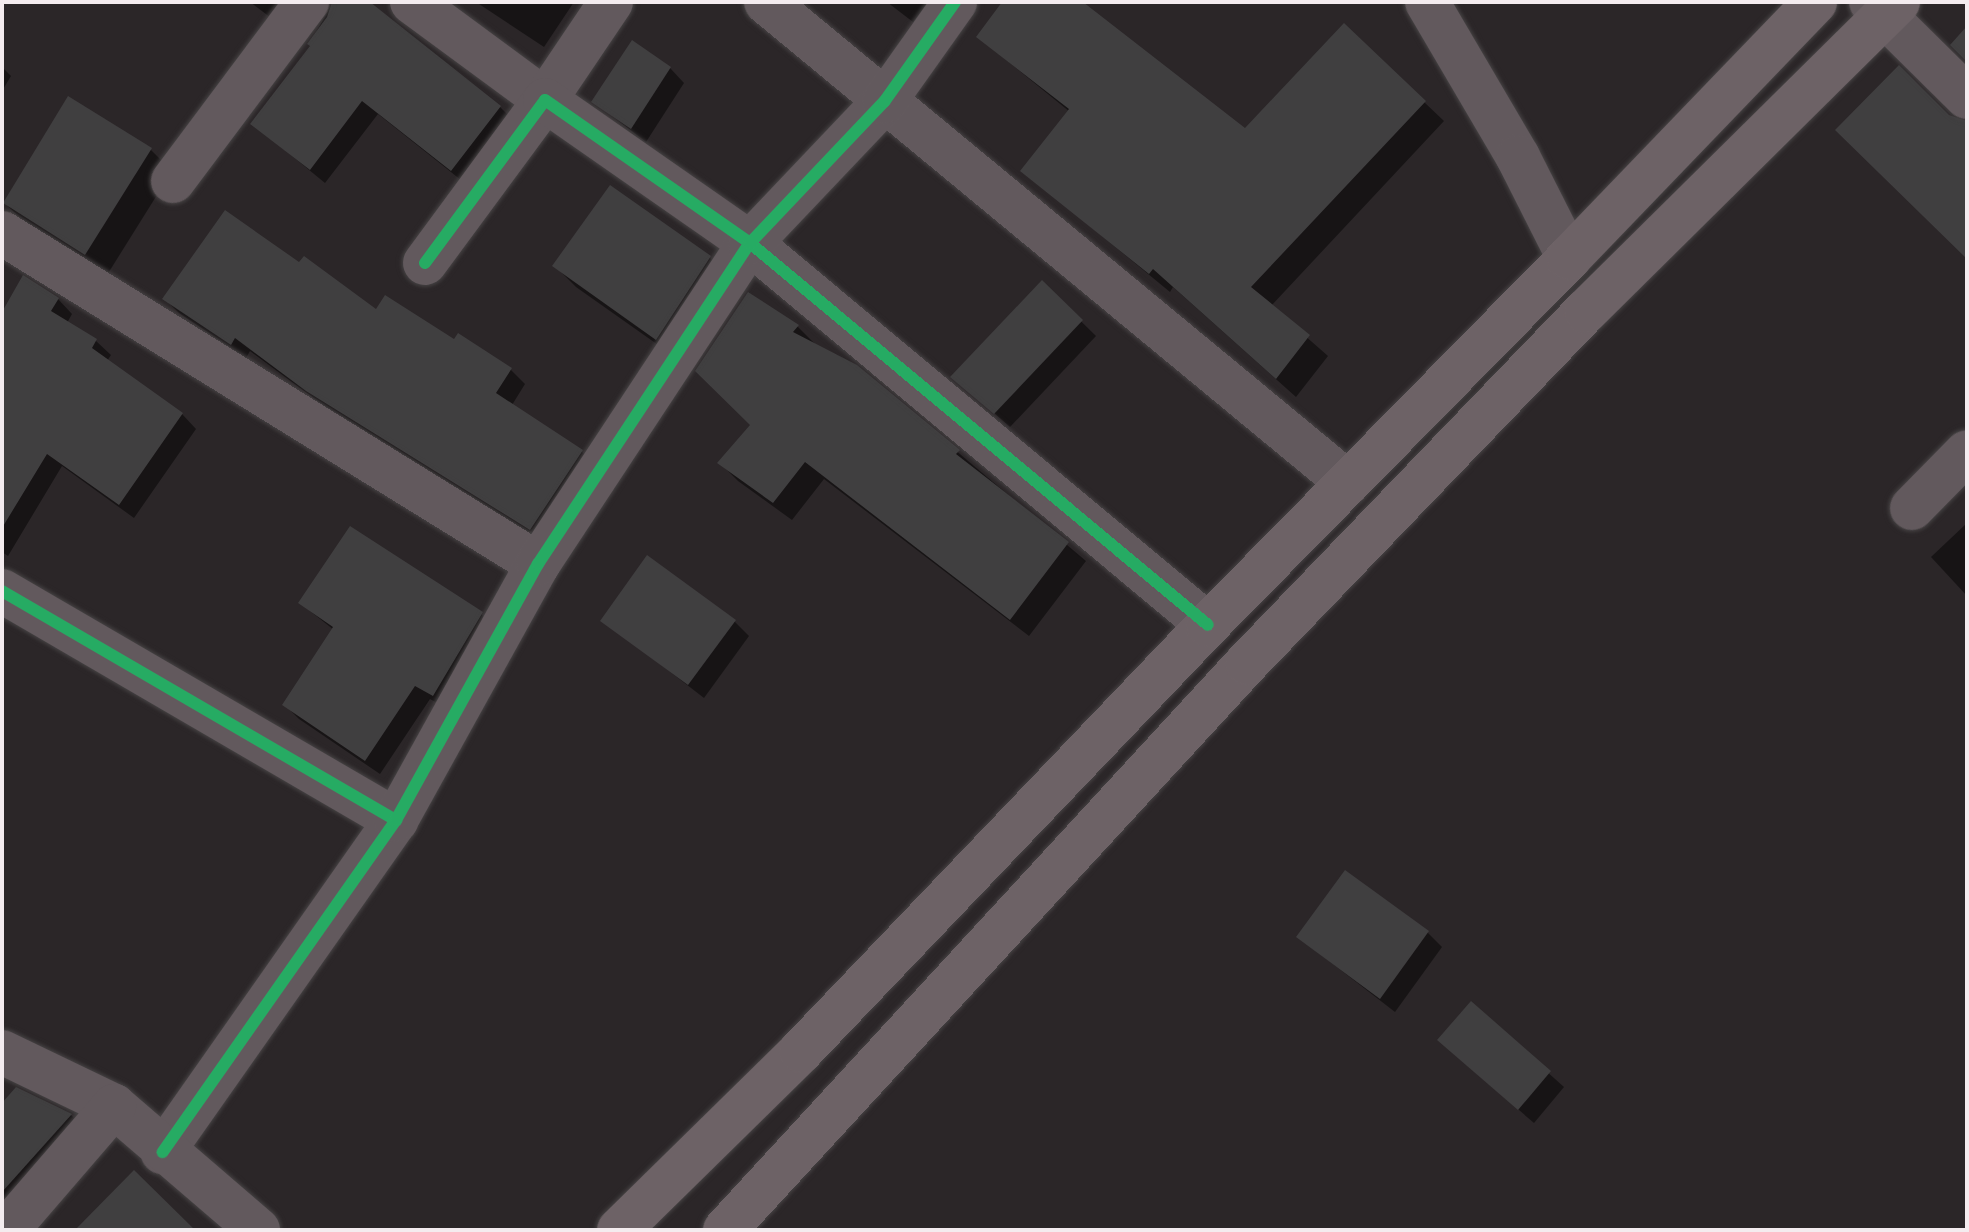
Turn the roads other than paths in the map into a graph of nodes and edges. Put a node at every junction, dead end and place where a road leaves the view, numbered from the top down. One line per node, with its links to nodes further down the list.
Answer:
1 (307, 2): 12 (street)
2 (412, 2): 10 (street)
3 (611, 2): 10 (street)
4 (766, 2): 11 (street)
5 (955, 2): 11 (street)
6 (1427, 2): 15 (street)
7 (1815, 2): 15 (main road)
8 (1885, 6): 9 (street); 30 (main road)
9 (1967, 97)
10 (545, 100): 14 (street); 16 (street)
11 (884, 102): 14 (street); 18 (street)
12 (173, 181)
13 (2, 233): 20 (street)
14 (750, 243): 20 (street); 22 (street)
15 (1569, 258): 18 (main road)
16 (425, 263)
17 (1967, 452): 19 (street)
18 (1348, 483): 22 (main road)
19 (1912, 508)
20 (538, 564): 23 (street)
21 (2, 591): 23 (street)
22 (1208, 625): 29 (main road)
23 (396, 820): 26 (street)
24 (2, 1052): 25 (street)
25 (114, 1106): 26 (street); 27 (street)
26 (163, 1152): 28 (street)
27 (7, 1230)
28 (258, 1230)
29 (619, 1230)
30 (725, 1230)

